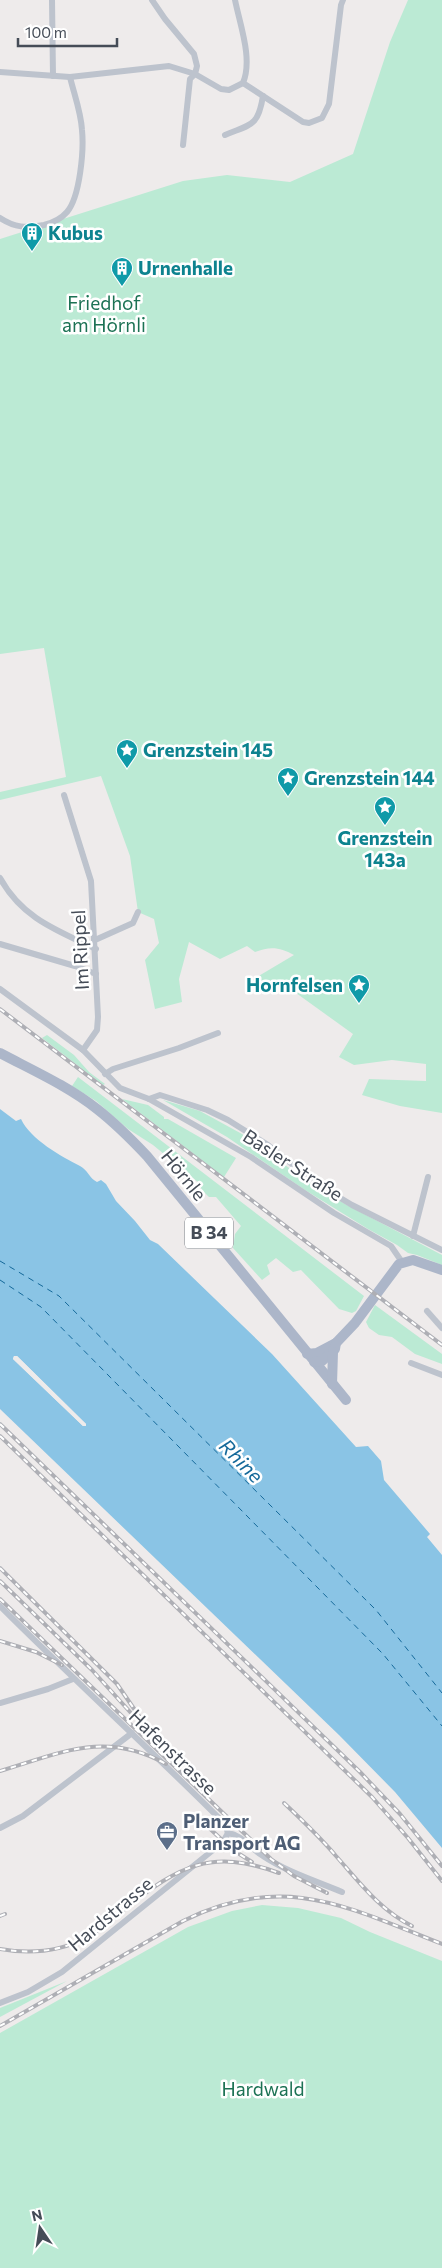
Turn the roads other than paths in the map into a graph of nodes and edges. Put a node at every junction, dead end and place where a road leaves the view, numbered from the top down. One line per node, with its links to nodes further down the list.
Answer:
1 (52, 0): 7 (street)
2 (152, 0): 6 (street)
3 (236, 0): 9 (street)
4 (343, 0): 10 (street)
5 (0, 72): 7 (street)
6 (195, 74): 8 (street); 9 (street); 12 (street)
7 (53, 76): 8 (street)
8 (70, 77): 13 (street)
9 (242, 83): 10 (street)
10 (263, 96): 11 (street)
11 (224, 135)
12 (183, 145)
13 (0, 218)
14 (64, 795): 17 (street, Im Rippel)
15 (0, 878): 19 (street)
16 (138, 912): 17 (street)
17 (95, 940): 19 (street, Im Rippel)
18 (0, 944): 20 (street)
19 (96, 949): 20 (street, Im Rippel)
20 (96, 974): 23 (street, Im Rippel)
21 (0, 989): 23 (street)
22 (218, 1033): 25 (street)
23 (83, 1050): 25 (street)
24 (0, 1053): 35 (main road, Hörnle / B 34)
25 (105, 1074): 26 (street, Basler Straße)
26 (149, 1099): 28 (street); 30 (street, Basler Straße)
27 (428, 1177): 28 (street)
28 (414, 1236): 29 (street)
29 (442, 1250)
30 (402, 1262): 31 (main road); 34 (main road)
31 (442, 1270)
32 (427, 1311): 33 (street)
33 (442, 1328)
34 (334, 1348): 35 (main road); 38 (main road)
35 (311, 1358): 38 (main road, B 34)
36 (410, 1363): 37 (street)
37 (442, 1375)
38 (332, 1384): 39 (main road, B 34)
39 (346, 1400)
40 (0, 1606): 41 (street, Hafenstrasse)
41 (73, 1679): 42 (street); 43 (street, Hafenstrasse)
42 (0, 1703)
43 (132, 1733): 44 (street); 45 (street, Hafenstrasse)
44 (0, 1828)
45 (228, 1833): 46 (street, Hafenstrasse); 47 (street, Hardstrasse)
46 (342, 1892)
47 (0, 2004)

